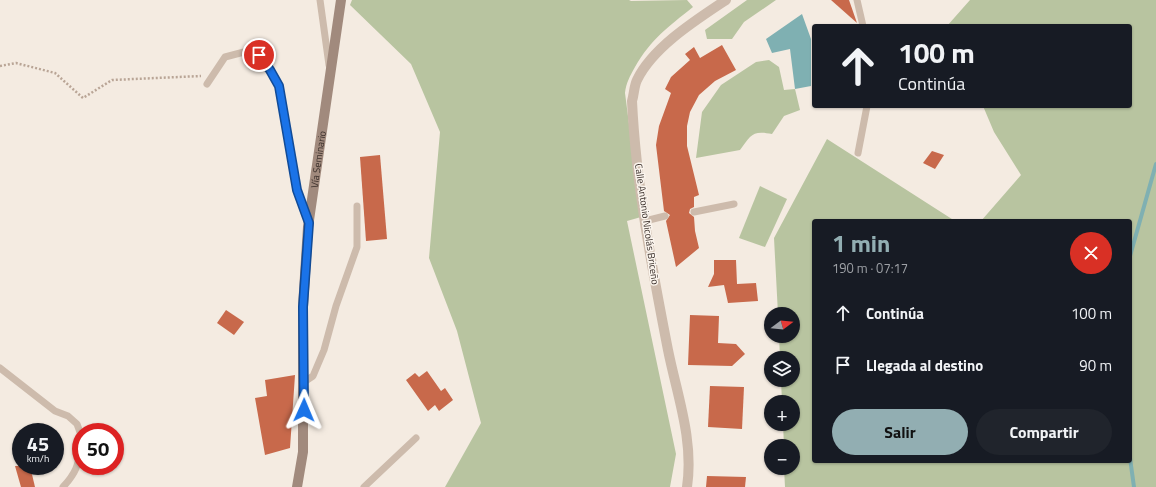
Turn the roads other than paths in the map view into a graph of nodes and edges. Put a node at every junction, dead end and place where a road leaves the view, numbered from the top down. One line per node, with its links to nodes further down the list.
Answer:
1 (320, 0): 6 (lane)
2 (341, 0): 6 (main road, Vía Seminario)
3 (726, 0): 14 (street, Calle Antonio Nicolás Briceño)
4 (857, 0): 5 (lane)
5 (863, 24)
6 (330, 73): 15 (main road, Vía Seminario)
7 (207, 84): 15 (lane)
8 (867, 108): 9 (lane)
9 (858, 153)
10 (734, 204): 12 (lane)
11 (357, 206): 17 (lane)
12 (694, 212)
13 (665, 216): 14 (lane)
14 (645, 221): 24 (street, Calle Antonio Nicolás Briceño)
15 (309, 223): 17 (main road, Vía Seminario)
16 (0, 368): 18 (lane)
17 (304, 382): 22 (main road, Vía Seminario)
18 (76, 423)
19 (416, 438): 23 (lane)
20 (74, 475): 21 (lane)
21 (63, 487)
22 (297, 487)
23 (364, 487)
24 (687, 487)

